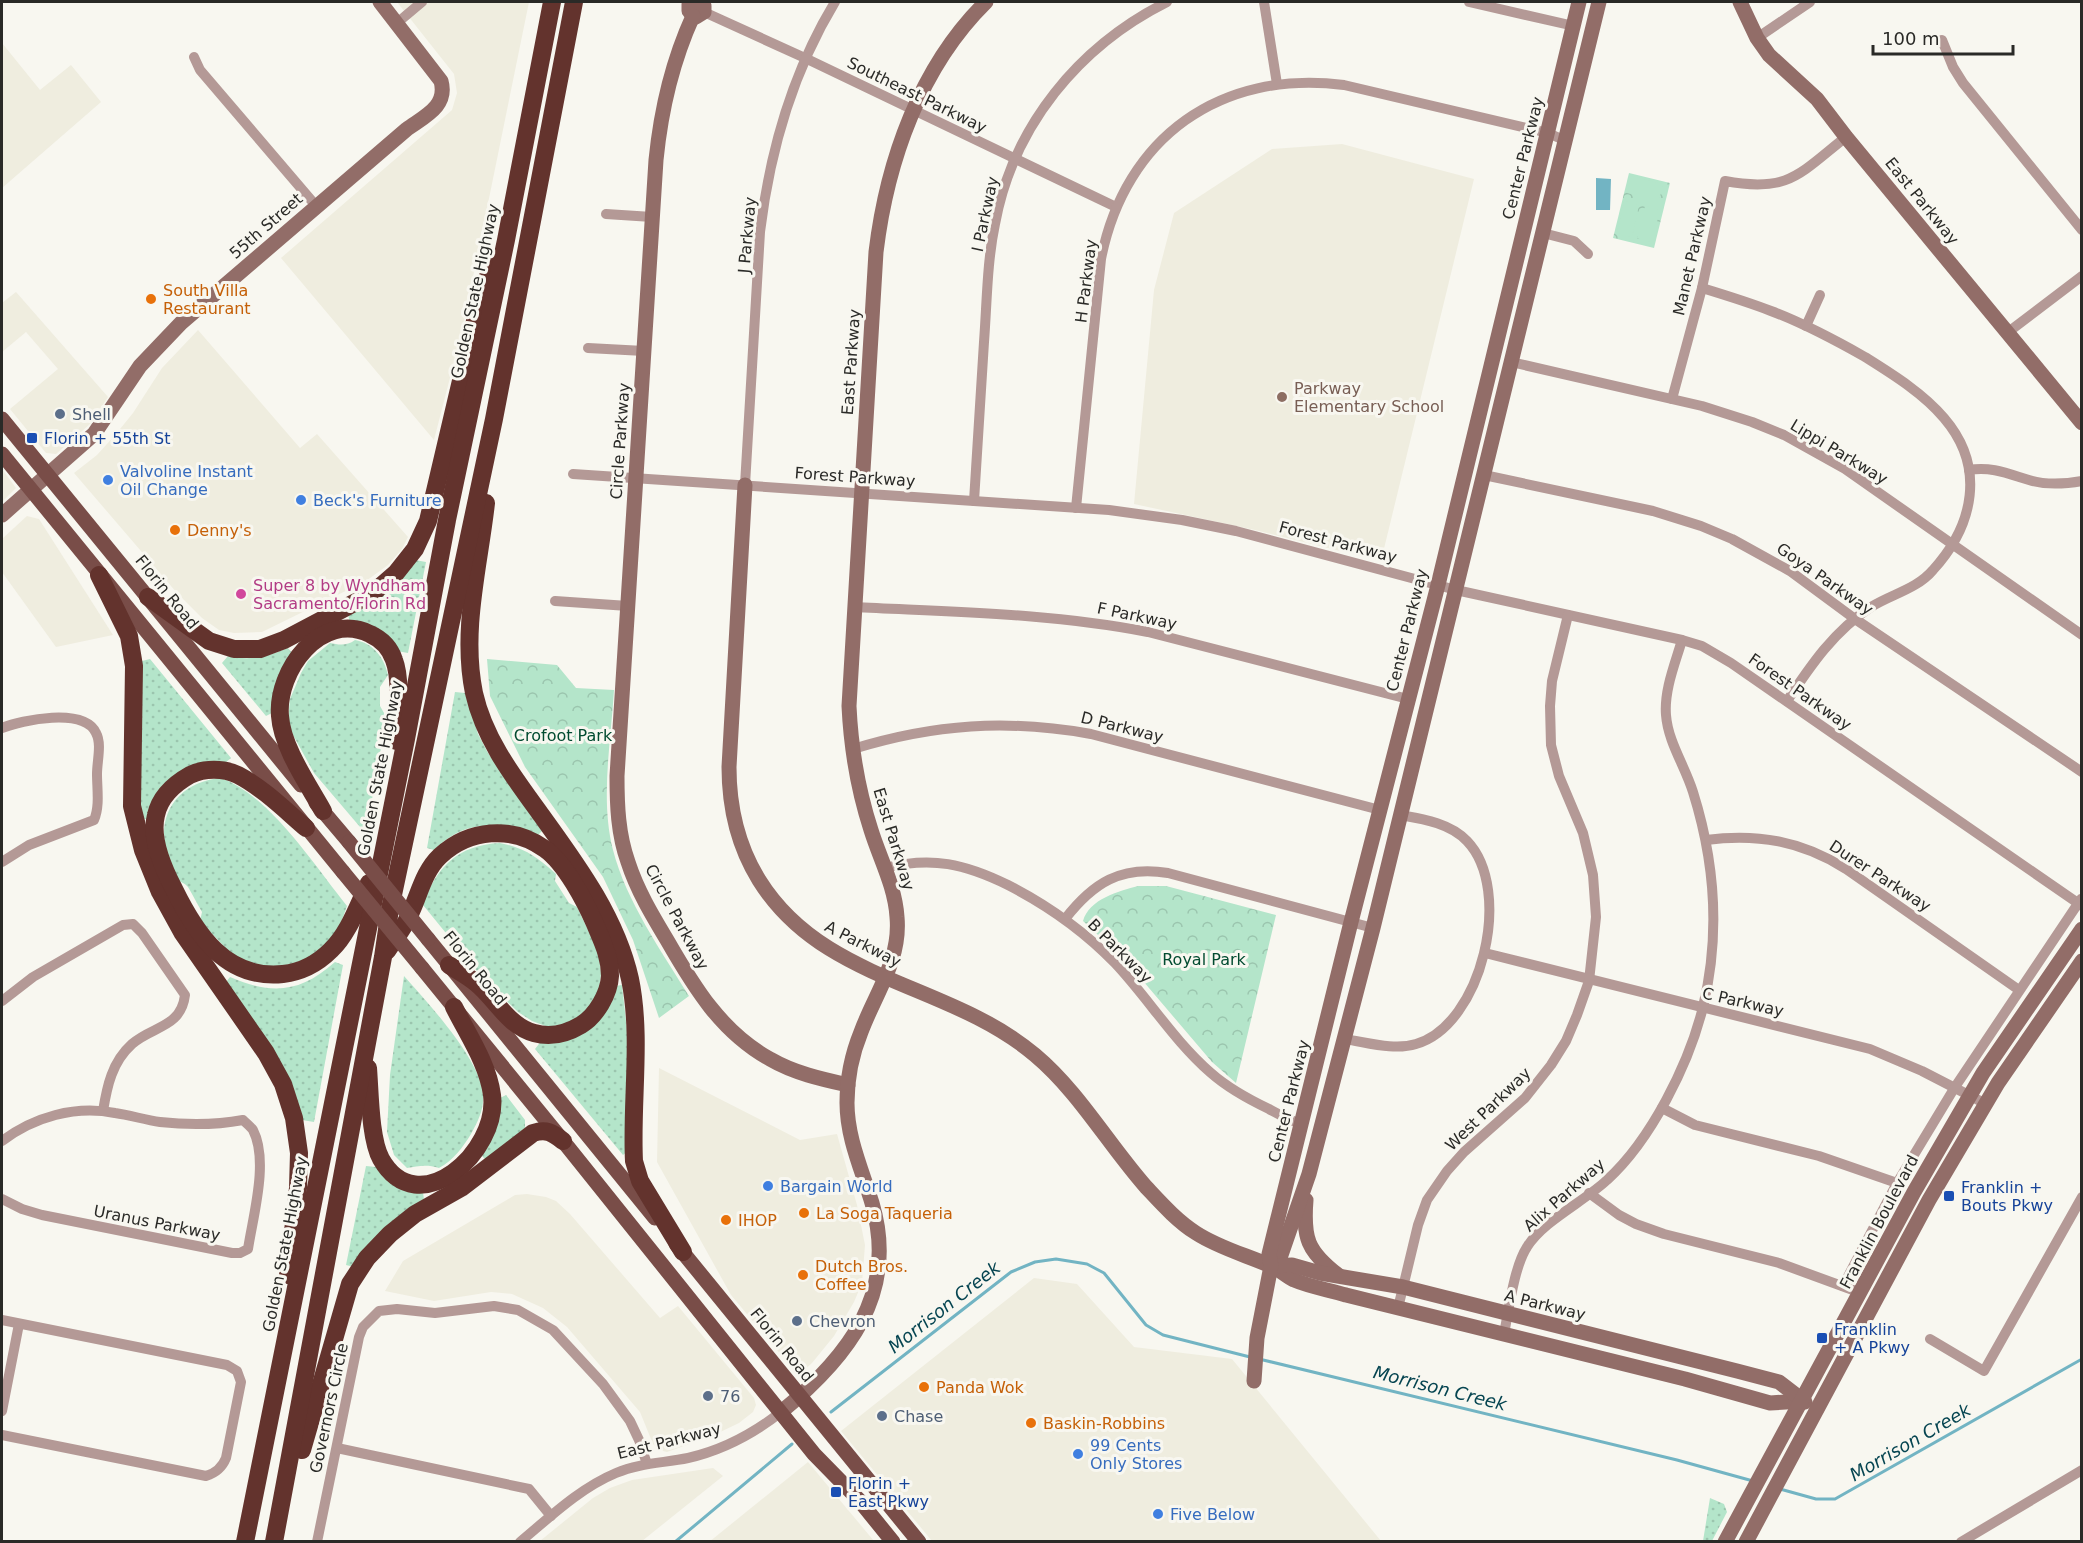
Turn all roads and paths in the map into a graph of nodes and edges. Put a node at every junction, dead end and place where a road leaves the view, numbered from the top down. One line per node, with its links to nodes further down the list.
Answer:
1 (380, 2): 15 (street)
2 (422, 2): 15 (street)
3 (552, 2): 33 (highway, Golden State Highway)
4 (574, 2): 45 (highway)
5 (835, 2): 20 (street, J Parkway)
6 (986, 2): 22 (street, East Parkway)
7 (1167, 2): 26 (street, I Parkway)
8 (1264, 2): 21 (street)
9 (1469, 2): 16 (street)
10 (1579, 2): 16 (street, Center Parkway)
11 (1599, 2): 25 (street, Center Parkway)
12 (1740, 2): 17 (street, East Parkway)
13 (1810, 2): 17 (street)
14 (694, 6): 20 (street, Southeast Parkway); 30 (street, Circle Parkway)
15 (397, 22): 27 (street, 55th Street)
16 (1574, 26): 23 (street, Center Parkway)
17 (1757, 38): 24 (street, East Parkway)
18 (1942, 39): 31 (street)
19 (194, 57): 27 (street)
20 (805, 57): 22 (street, Southeast Parkway); 54 (street, J Parkway)
21 (1277, 84): 23 (street, H Parkway); 28 (street, H Parkway)
22 (914, 110): 26 (street, Southeast Parkway); 56 (street, East Parkway)
23 (1548, 133): 25 (street, H Parkway); 62 (street, Center Parkway)
24 (1846, 136): 36 (street, Manet Parkway); 39 (street, East Parkway)
25 (1566, 141): 32 (street, Center Parkway)
26 (1015, 158): 28 (street, Southeast Parkway); 57 (street, I Parkway)
27 (317, 207): 50 (street, 55th Street)
28 (1116, 207): 58 (street, H Parkway)
29 (606, 214): 30 (street)
30 (652, 217): 41 (street, Circle Parkway)
31 (2082, 230)
32 (1543, 233): 34 (street); 42 (street, Center Parkway)
33 (506, 240): 64 (highway); 77 (highway, Golden State Highway)
34 (1588, 254)
35 (2082, 276): 39 (street)
36 (1702, 288): 38 (street); 43 (street, Manet Parkway)
37 (1820, 295): 38 (street)
38 (1806, 326): 48 (street)
39 (2007, 333): 46 (street, East Parkway)
40 (588, 348): 41 (street)
41 (644, 351): 52 (street, Circle Parkway)
42 (1511, 362): 43 (street, Lippi Parkway); 51 (street, Center Parkway)
43 (1672, 399): 60 (street, Lippi Parkway)
44 (2, 419): 50 (main road, Florin Road)
45 (494, 419): 92 (highway); 117 (highway)
46 (2082, 423)
47 (2, 454): 55 (main road)
48 (1969, 470): 53 (street); 60 (street)
49 (573, 474): 52 (street, Forest Parkway)
50 (47, 475): 55 (street, 55th Street); 64 (main road, Florin Road)
51 (1484, 475): 63 (street, Center Parkway); 69 (street, Goya Parkway)
52 (636, 479): 54 (street, Forest Parkway); 66 (street, Circle Parkway)
53 (2082, 481)
54 (746, 485): 56 (street, Forest Parkway); 95 (street, A Parkway)
55 (30, 489): 59 (street, 55th Street); 61 (main road)
56 (861, 493): 57 (street, Forest Parkway); 67 (street, East Parkway)
57 (974, 501): 58 (street, Forest Parkway)
58 (1076, 508): 62 (street, Forest Parkway)
59 (2, 515)
60 (1953, 543): 69 (street); 70 (street, Lippi Parkway)
61 (99, 575): 81 (main road); 133 (highway)
62 (1438, 585): 63 (street, Forest Parkway); 72 (street, Center Parkway)
63 (1456, 590): 68 (street, Forest Parkway); 80 (street, Center Parkway)
64 (148, 597): 79 (main road, Florin Road)
65 (555, 601): 66 (street)
66 (628, 606): 103 (street, Circle Parkway)
67 (854, 607): 72 (street, F Parkway); 75 (street, East Parkway)
68 (1568, 615): 71 (street, Forest Parkway); 96 (street, West Parkway)
69 (1855, 619): 73 (street); 76 (street, Goya Parkway)
70 (2082, 635)
71 (1682, 640): 73 (street, Forest Parkway); 82 (street, Alix Parkway)
72 (1408, 699): 78 (street, Center Parkway)
73 (1786, 701): 86 (street, Forest Parkway)
74 (2, 728): 84 (street)
75 (853, 749): 78 (street, D Parkway); 85 (street, East Parkway)
76 (2082, 772)
77 (396, 790): 79 (highway); 83 (highway, Golden State Highway)
78 (1380, 810): 88 (street, Center Parkway)
79 (323, 811): 94 (main road, Florin Road, bridge)
80 (1400, 815): 89 (street, Center Parkway); 91 (street)
81 (306, 828): 83 (highway); 99 (main road, bridge)
82 (1706, 840): 97 (street, Durer Parkway); 100 (street, Alix Parkway)
83 (382, 854): 133 (highway, Golden State Highway)
84 (2, 862)
85 (885, 868): 87 (street, B Parkway); 95 (street, East Parkway)
86 (2080, 903): 97 (street)
87 (1065, 919): 88 (street); 109 (street, B Parkway)
88 (1351, 922): 89 (street); 109 (street, Center Parkway)
89 (1373, 928): 101 (street, Center Parkway)
90 (2082, 929): 105 (street, Franklin Boulevard)
91 (1485, 953): 96 (street, C Parkway); 101 (street)
92 (383, 957): 94 (highway); 102 (highway)
93 (2082, 961): 106 (street, Franklin Boulevard)
94 (449, 965): 117 (main road, Florin Road)
95 (886, 977): 103 (street, East Parkway); 118 (street, A Parkway)
96 (1589, 981): 100 (street, C Parkway); 121 (street, West Parkway)
97 (2019, 990): 104 (street)
98 (2, 1001): 108 (street)
99 (454, 1007): 102 (highway); 111 (main road)
100 (1702, 1008): 104 (street, C Parkway); 107 (street, Alix Parkway)
101 (1344, 1039): 112 (street, Center Parkway)
102 (366, 1044): 142 (highway)
103 (848, 1085): 130 (street, East Parkway)
104 (1955, 1087): 105 (street, C Parkway); 113 (street)
105 (1971, 1095): 106 (street, C Parkway); 122 (street, Franklin Boulevard)
106 (1986, 1104): 132 (street, Franklin Boulevard)
107 (1662, 1108): 113 (street); 114 (street, Alix Parkway)
108 (103, 1111): 110 (street); 116 (street, Uranus Parkway)
109 (1302, 1124): 118 (street, Center Parkway)
110 (2, 1141)
111 (563, 1141): 135 (main road); 142 (highway)
112 (1309, 1174): 118 (street, Center Parkway); 119 (street)
113 (1897, 1183): 120 (street)
114 (1589, 1193): 120 (street); 124 (street, Alix Parkway)
115 (2082, 1197): 128 (street)
116 (2, 1199)
117 (683, 1252): 130 (main road, Florin Road)
118 (1271, 1266): 119 (street, A Parkway); 123 (street, A Parkway); 129 (street, Center Parkway)
119 (1338, 1275): 121 (street, A Parkway)
120 (1843, 1286): 122 (street)
121 (1403, 1287): 123 (street, West Parkway); 124 (street, A Parkway)
122 (1861, 1293): 131 (street, Franklin Boulevard)
123 (1398, 1308): 127 (street, A Parkway)
124 (1508, 1314): 127 (street, Alix Parkway); 131 (street, A Parkway)
125 (2, 1320): 126 (street)
126 (19, 1324): 134 (street); 136 (street)
127 (1504, 1334): 131 (street, A Parkway)
128 (1930, 1339)
129 (1254, 1381)
130 (800, 1397): 135 (street, East Parkway); 146 (main road, Florin Road)
131 (1802, 1401): 132 (street, A Parkway); 147 (street, Franklin Boulevard)
132 (1818, 1407): 148 (street, Franklin Boulevard)
133 (272, 1409): 141 (highway, Golden State Highway)
134 (2, 1411)
135 (781, 1412): 138 (street, East Parkway); 145 (main road)
136 (2, 1435)
137 (337, 1448): 138 (street, Governors Circle); 140 (street); 143 (street, Governors Circle)
138 (647, 1464): 140 (street, East Parkway)
139 (2082, 1470): 149 (street)
140 (551, 1516): 144 (street, East Parkway)
141 (245, 1542)
142 (275, 1542)
143 (317, 1542)
144 (520, 1542)
145 (893, 1542)
146 (919, 1542)
147 (1725, 1542)
148 (1746, 1542)
149 (1960, 1542)

